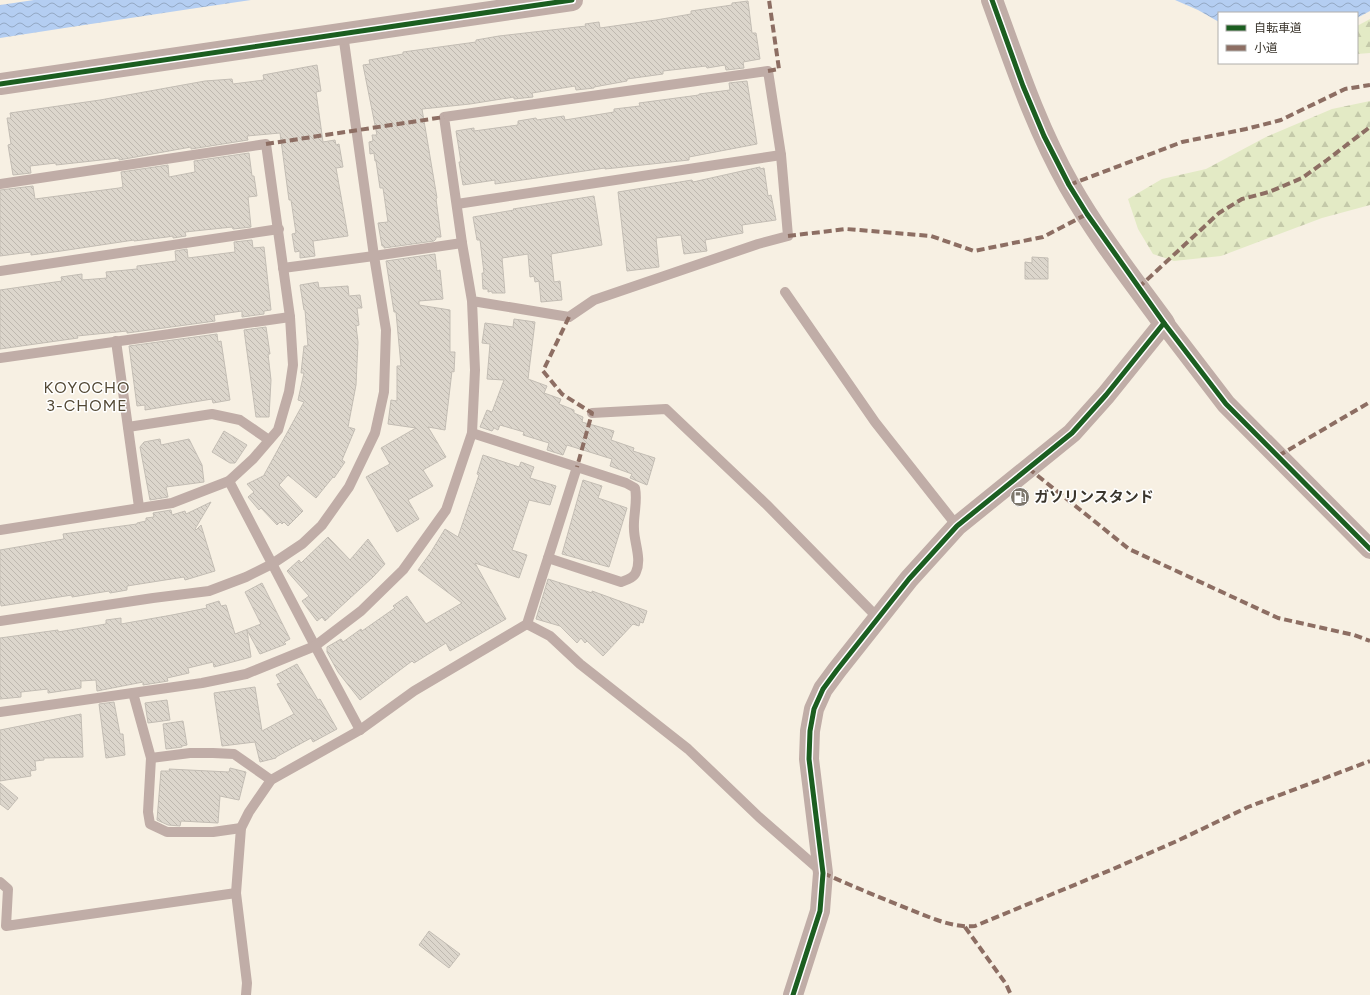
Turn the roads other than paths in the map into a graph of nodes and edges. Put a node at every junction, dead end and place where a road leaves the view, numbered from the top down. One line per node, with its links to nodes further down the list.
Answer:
1 (572, 0): 3 (street)
2 (992, 0): 16 (street)
3 (343, 34): 4 (street); 10 (lane)
4 (0, 84)
5 (781, 155): 7 (lane); 7 (lane); 14 (lane)
6 (0, 184): 8 (lane)
7 (457, 204): 9 (lane)
8 (279, 229): 11 (lane); 12 (lane)
9 (462, 243): 10 (lane); 14 (lane)
10 (374, 256): 11 (lane); 30 (lane)
11 (283, 268): 15 (lane)
12 (0, 271)
13 (785, 292): 26 (lane)
14 (472, 302): 21 (lane)
15 (290, 318): 17 (lane); 22 (lane)
16 (1164, 323): 26 (street); 28 (street)
17 (116, 341): 18 (lane); 20 (lane)
18 (0, 358)
19 (592, 413): 31 (lane)
20 (128, 427): 22 (lane); 25 (lane)
21 (472, 433): 23 (lane); 34 (lane)
22 (269, 440): 24 (lane)
23 (577, 466): 29 (lane); 29 (lane)
24 (229, 481): 25 (lane); 30 (lane)
25 (139, 508): 27 (lane)
26 (957, 526): 31 (street)
27 (0, 530)
28 (1370, 549)
29 (548, 558): 33 (lane)
30 (272, 564): 32 (lane); 34 (lane)
31 (878, 618): 41 (street)
32 (0, 621)
33 (527, 624): 37 (lane); 41 (lane)
34 (315, 646): 35 (lane); 37 (lane)
35 (133, 694): 36 (lane); 38 (lane)
36 (0, 712)
37 (360, 730): 39 (lane)
38 (151, 758): 39 (lane); 40 (lane)
39 (270, 780): 40 (lane)
40 (241, 828): 43 (lane)
41 (823, 873): 45 (street)
42 (0, 882): 43 (lane)
43 (236, 893): 44 (lane)
44 (246, 995)
45 (793, 995)

